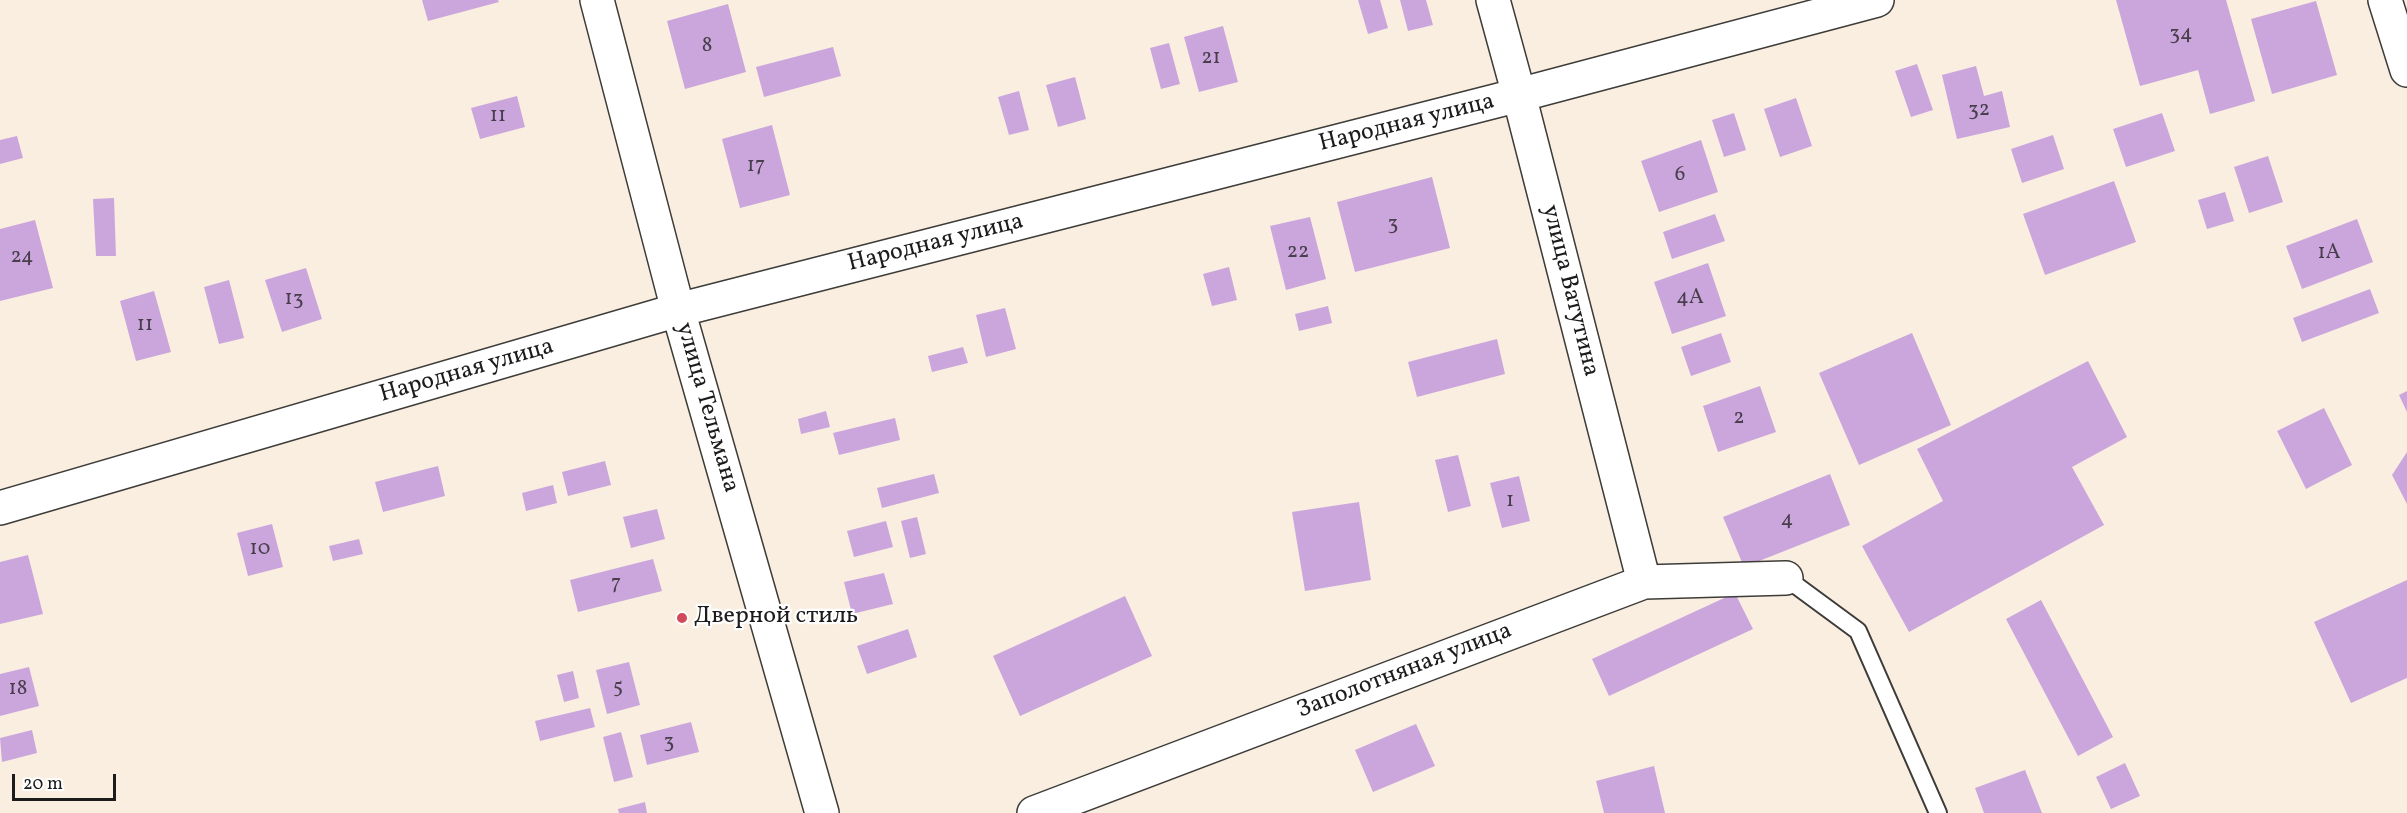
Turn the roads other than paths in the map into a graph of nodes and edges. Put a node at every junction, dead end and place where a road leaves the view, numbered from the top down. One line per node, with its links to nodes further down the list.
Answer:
1 (597, 0): 7 (street, улица Тельмана)
2 (1493, 0): 6 (street, улица Ватутина)
3 (1877, 0): 6 (street, Народная улица)
4 (2385, 0): 5 (street)
5 (2407, 70)
6 (1519, 95): 7 (street, Народная улица); 10 (street, улица Ватутина)
7 (678, 310): 8 (street, Народная улица); 11 (street, улица Тельмана)
8 (0, 508)
9 (1786, 578): 10 (street, Заполотняная улица); 13 (lane)
10 (1644, 582): 12 (street, Заполотняная улица)
11 (822, 813)
12 (1034, 813)
13 (1938, 813)

